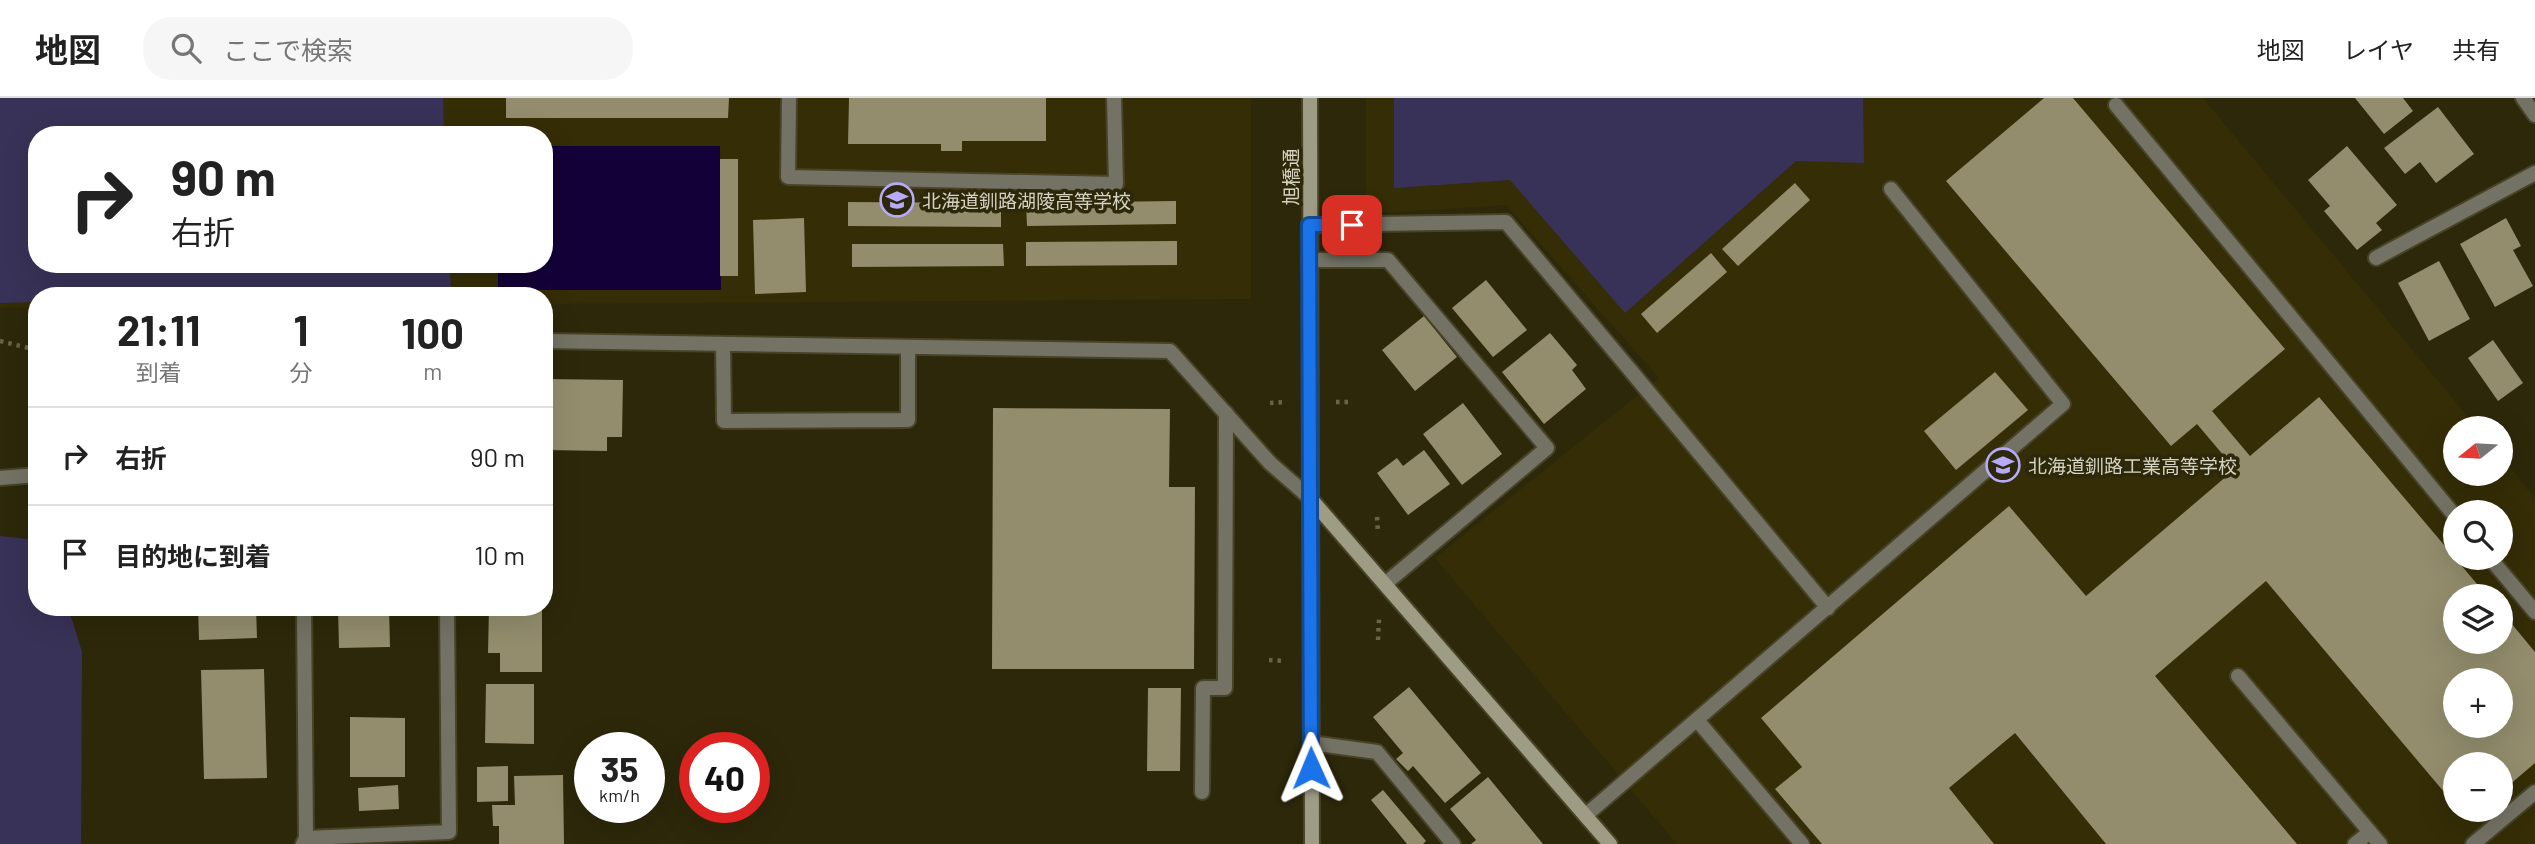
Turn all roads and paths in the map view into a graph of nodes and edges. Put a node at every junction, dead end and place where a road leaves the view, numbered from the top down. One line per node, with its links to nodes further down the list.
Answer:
1 (789, 98): 2 (street)
2 (1114, 98)
3 (1310, 98): 9 (street, 旭橋通)
4 (2523, 98): 6 (street)
5 (2116, 105): 21 (street)
6 (2535, 115)
7 (2535, 173): 10 (street)
8 (1891, 189): 24 (street)
9 (1309, 225): 11 (street, 旭橋通); 24 (street)
10 (2376, 258)
11 (1309, 261): 20 (street, 旭橋通); 23 (street)
12 (0, 341): 16 (path)
13 (553, 341): 14 (street)
14 (723, 344): 15 (street); 15 (street)
15 (908, 346): 17 (street)
16 (28, 348)
17 (1226, 413): 20 (street); 31 (street)
18 (28, 476): 19 (street)
19 (0, 478)
20 (1310, 498): 23 (street); 30 (street, 旭橋通)
21 (2443, 501)
22 (2500, 570): 25 (street)
23 (1386, 583): 33 (street)
24 (1828, 608): 29 (street)
25 (2535, 612)
26 (304, 616): 35 (street)
27 (447, 616): 35 (street)
28 (2238, 676): 34 (street)
29 (1697, 720): 33 (street); 39 (street)
30 (1311, 743): 36 (street, 旭橋通); 37 (street)
31 (1202, 792)
32 (2535, 792): 42 (street)
33 (1586, 815): 38 (street)
34 (2370, 832): 40 (street); 41 (street)
35 (304, 841)
36 (1312, 844)
37 (1453, 844)
38 (1610, 844)
39 (1802, 844)
40 (2355, 844)
41 (2380, 844)
42 (2473, 844)

